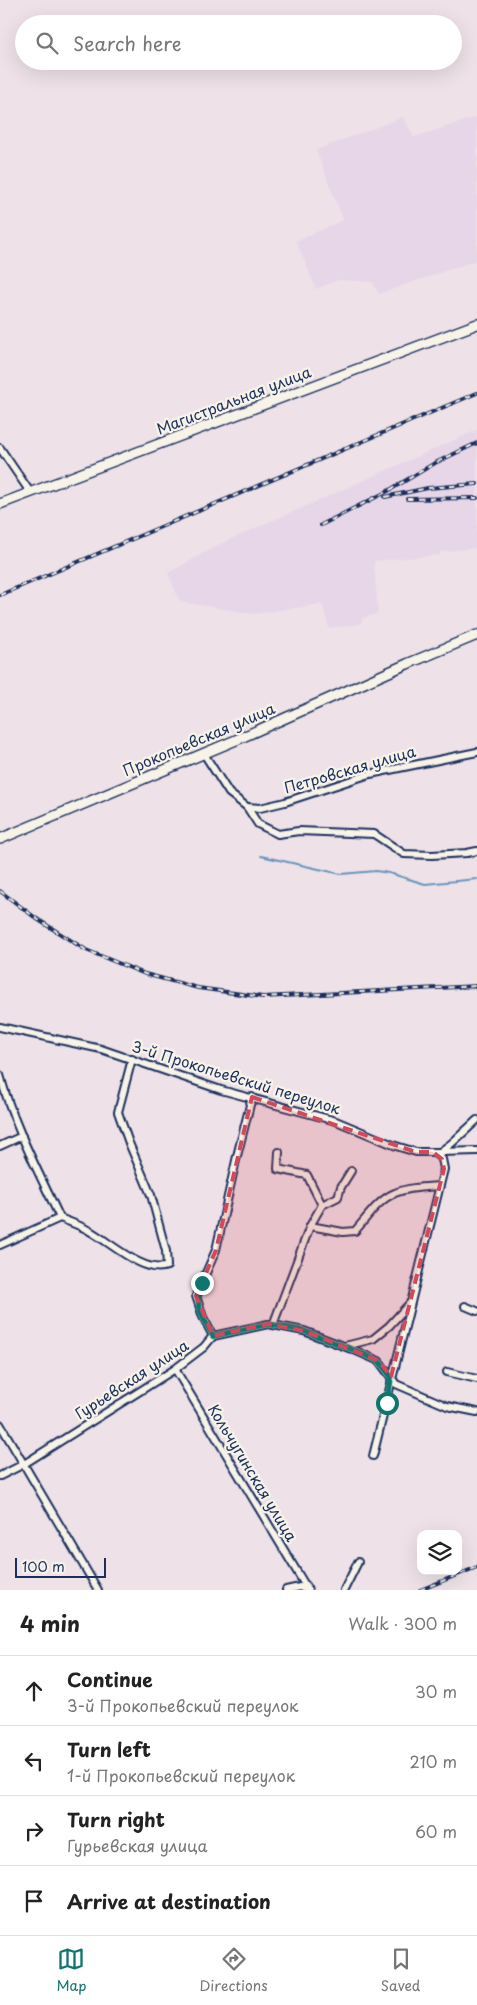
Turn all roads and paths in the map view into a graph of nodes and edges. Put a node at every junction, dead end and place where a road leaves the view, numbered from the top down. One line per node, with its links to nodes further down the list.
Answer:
1 (477, 324): 3 (main road, Магистральная улица)
2 (0, 448): 3 (street)
3 (30, 492): 4 (main road, Магистральная улица)
4 (0, 504)
5 (477, 635): 9 (main road, Прокопьевская улица)
6 (477, 752): 8 (street, Петровская улица)
7 (206, 757): 8 (street)
8 (247, 807): 10 (street)
9 (0, 839)
10 (477, 850)
11 (0, 1027): 12 (street, 3-й Прокопьевский переулок)
12 (132, 1059): 14 (street, 3-й Прокопьевский переулок); 25 (street)
13 (0, 1074): 15 (street)
14 (252, 1097): 21 (street, 3-й Прокопьевский переулок); 32 (street)
15 (3, 1098): 17 (street)
16 (477, 1120): 21 (street)
17 (22, 1136): 18 (street); 25 (street)
18 (0, 1146)
19 (477, 1151): 21 (street, 3-й Прокопьевский переулок)
20 (280, 1152): 24 (street)
21 (436, 1152): 23 (street)
22 (351, 1171): 24 (street)
23 (439, 1186): 26 (street); 28 (street)
24 (322, 1205): 26 (street)
25 (60, 1218): 27 (street)
26 (310, 1226): 31 (street)
27 (0, 1245)
28 (412, 1301): 33 (street); 36 (street)
29 (465, 1306): 30 (street)
30 (477, 1311)
31 (273, 1325): 32 (street); 33 (street)
32 (213, 1336): 34 (street, Гурьевская улица)
33 (345, 1346): 36 (street)
34 (175, 1369): 41 (street, Гурьевская улица); 44 (street, Кольчугинская улица)
35 (446, 1372): 37 (street)
36 (391, 1377): 38 (street); 40 (street)
37 (477, 1379)
38 (477, 1412)
39 (0, 1424): 41 (street)
40 (373, 1456)
41 (24, 1464): 42 (street, Гурьевская улица); 45 (street)
42 (0, 1476)
43 (358, 1562): 47 (street)
44 (305, 1589): 46 (street)
45 (98, 1590)
46 (286, 1590)
47 (344, 1590)

